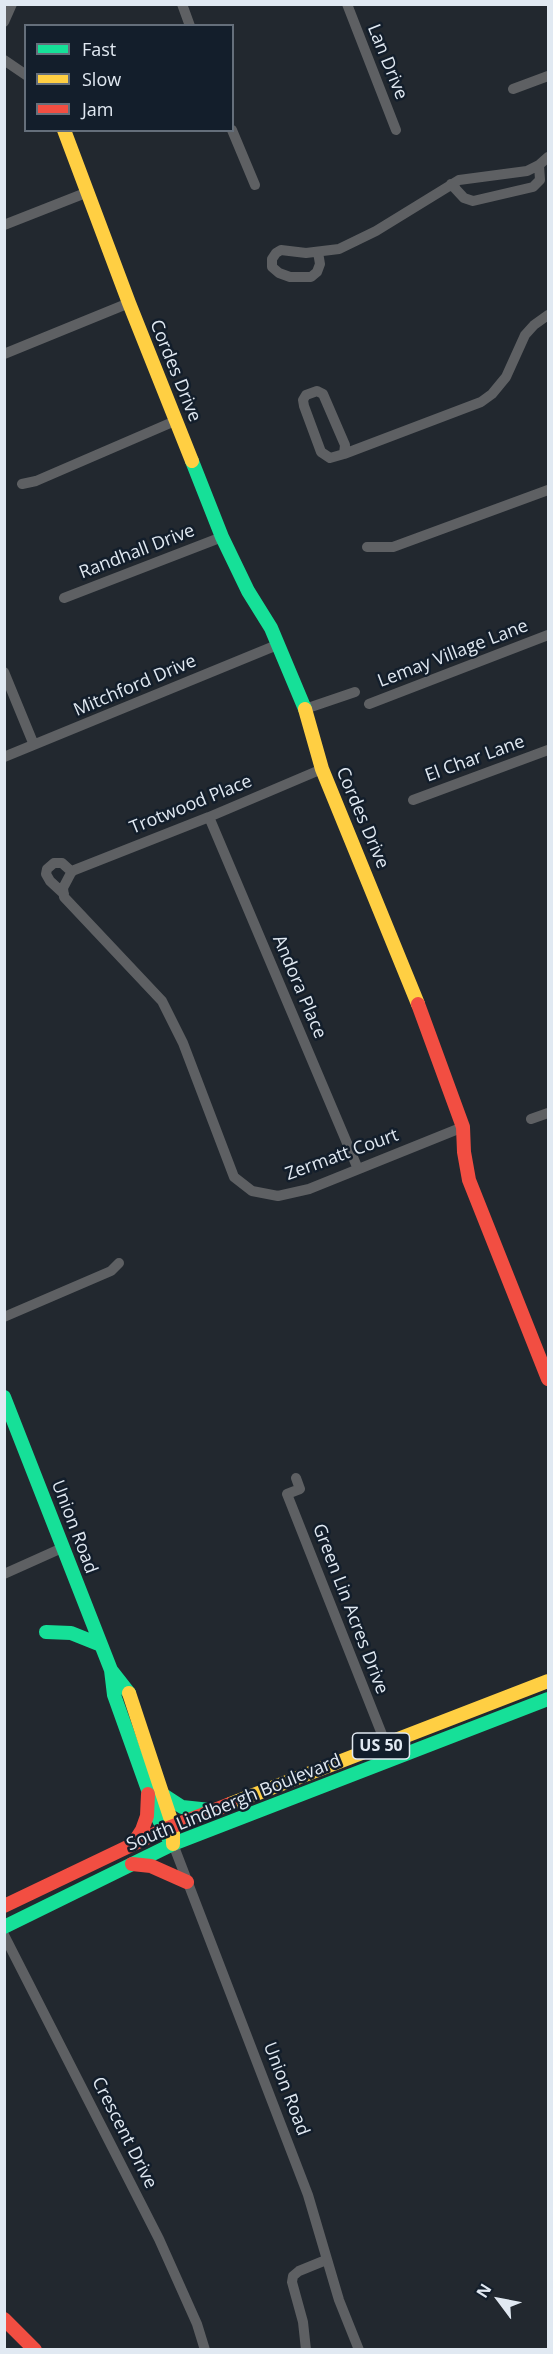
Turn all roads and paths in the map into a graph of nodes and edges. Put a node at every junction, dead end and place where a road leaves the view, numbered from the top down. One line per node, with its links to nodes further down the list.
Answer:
1 (12, 4): 4 (street)
2 (182, 4): 5 (street)
3 (345, 5): 10 (street, Lan Drive)
4 (4, 22)
5 (189, 24)
6 (4, 60): 7 (street)
7 (24, 74)
8 (549, 76): 9 (street)
9 (513, 89)
10 (396, 130)
11 (65, 132): 17 (main road, Cordes Drive)
12 (233, 132): 16 (street)
13 (549, 157): 14 (street)
14 (539, 165): 15 (street); 15 (street)
15 (451, 184): 19 (street)
16 (255, 185)
17 (88, 192): 18 (street); 20 (main road, Cordes Drive)
18 (4, 225)
19 (318, 252)
20 (129, 303): 22 (street); 23 (main road, Cordes Drive)
21 (549, 315): 24 (street)
22 (4, 354)
23 (176, 420): 25 (street); 27 (main road, Cordes Drive)
24 (344, 454): 24 (street)
25 (22, 484)
26 (549, 490): 28 (street)
27 (222, 537): 29 (street, Randhall Drive); 31 (main road, Cordes Drive)
28 (366, 548)
29 (64, 598)
30 (549, 635): 34 (street, Lemay Village Lane)
31 (277, 645): 35 (main road, Cordes Drive); 36 (street, Mitchford Drive)
32 (4, 672): 36 (street)
33 (355, 692): 35 (street)
34 (369, 704)
35 (305, 709): 39 (main road, Cordes Drive)
36 (34, 745): 38 (street, Mitchford Drive)
37 (549, 750): 40 (street, El Char Lane)
38 (4, 757)
39 (322, 769): 41 (street, Trotwood Place); 46 (main road, Cordes Drive)
40 (413, 800)
41 (209, 817): 42 (street, Trotwood Place); 47 (street, Andora Place)
42 (72, 872): 43 (street); 43 (street)
43 (65, 888): 47 (street, Zermatt Court)
44 (549, 1113): 45 (street)
45 (531, 1119)
46 (463, 1127): 47 (street, Zermatt Court); 50 (main road, Cordes Drive)
47 (358, 1169)
48 (119, 1263): 49 (street)
49 (4, 1317)
50 (549, 1379)
51 (4, 1397): 53 (main road, Union Road)
52 (296, 1478): 59 (street, Green Lin Acres Drive)
53 (62, 1548): 54 (street); 56 (main road, Union Road)
54 (4, 1574)
55 (46, 1632): 56 (main road)
56 (101, 1646): 61 (main road, Union Road)
57 (549, 1681): 59 (main road, South Lindbergh Boulevard / US 50)
58 (549, 1699): 60 (main road, South Lindbergh Boulevard / US 50)
59 (386, 1744): 60 (street, Green Lin Acres Drive); 62 (main road, South Lindbergh Boulevard / US 50)
60 (392, 1759): 65 (main road, South Lindbergh Boulevard / US 50)
61 (155, 1794): 62 (main road); 63 (main road, Union Road); 64 (main road)
62 (214, 1810): 63 (main road, South Lindbergh Boulevard / US 50)
63 (168, 1828): 64 (main road, South Lindbergh Boulevard / US 50); 65 (main road, Union Road)
64 (132, 1844): 68 (main road, South Lindbergh Boulevard / US 50)
65 (173, 1844): 66 (main road, South Lindbergh Boulevard / US 50); 67 (street, Union Road)
66 (131, 1864): 67 (main road); 69 (main road, South Lindbergh Boulevard / US 50)
67 (187, 1882): 71 (street, Union Road)
68 (4, 1906)
69 (4, 1927)
70 (4, 1935): 74 (street, Crescent Drive)
71 (326, 2260): 75 (street); 76 (street, Union Road)
72 (4, 2319): 73 (main road)
73 (35, 2349)
74 (205, 2349)
75 (306, 2349)
76 (359, 2349)

